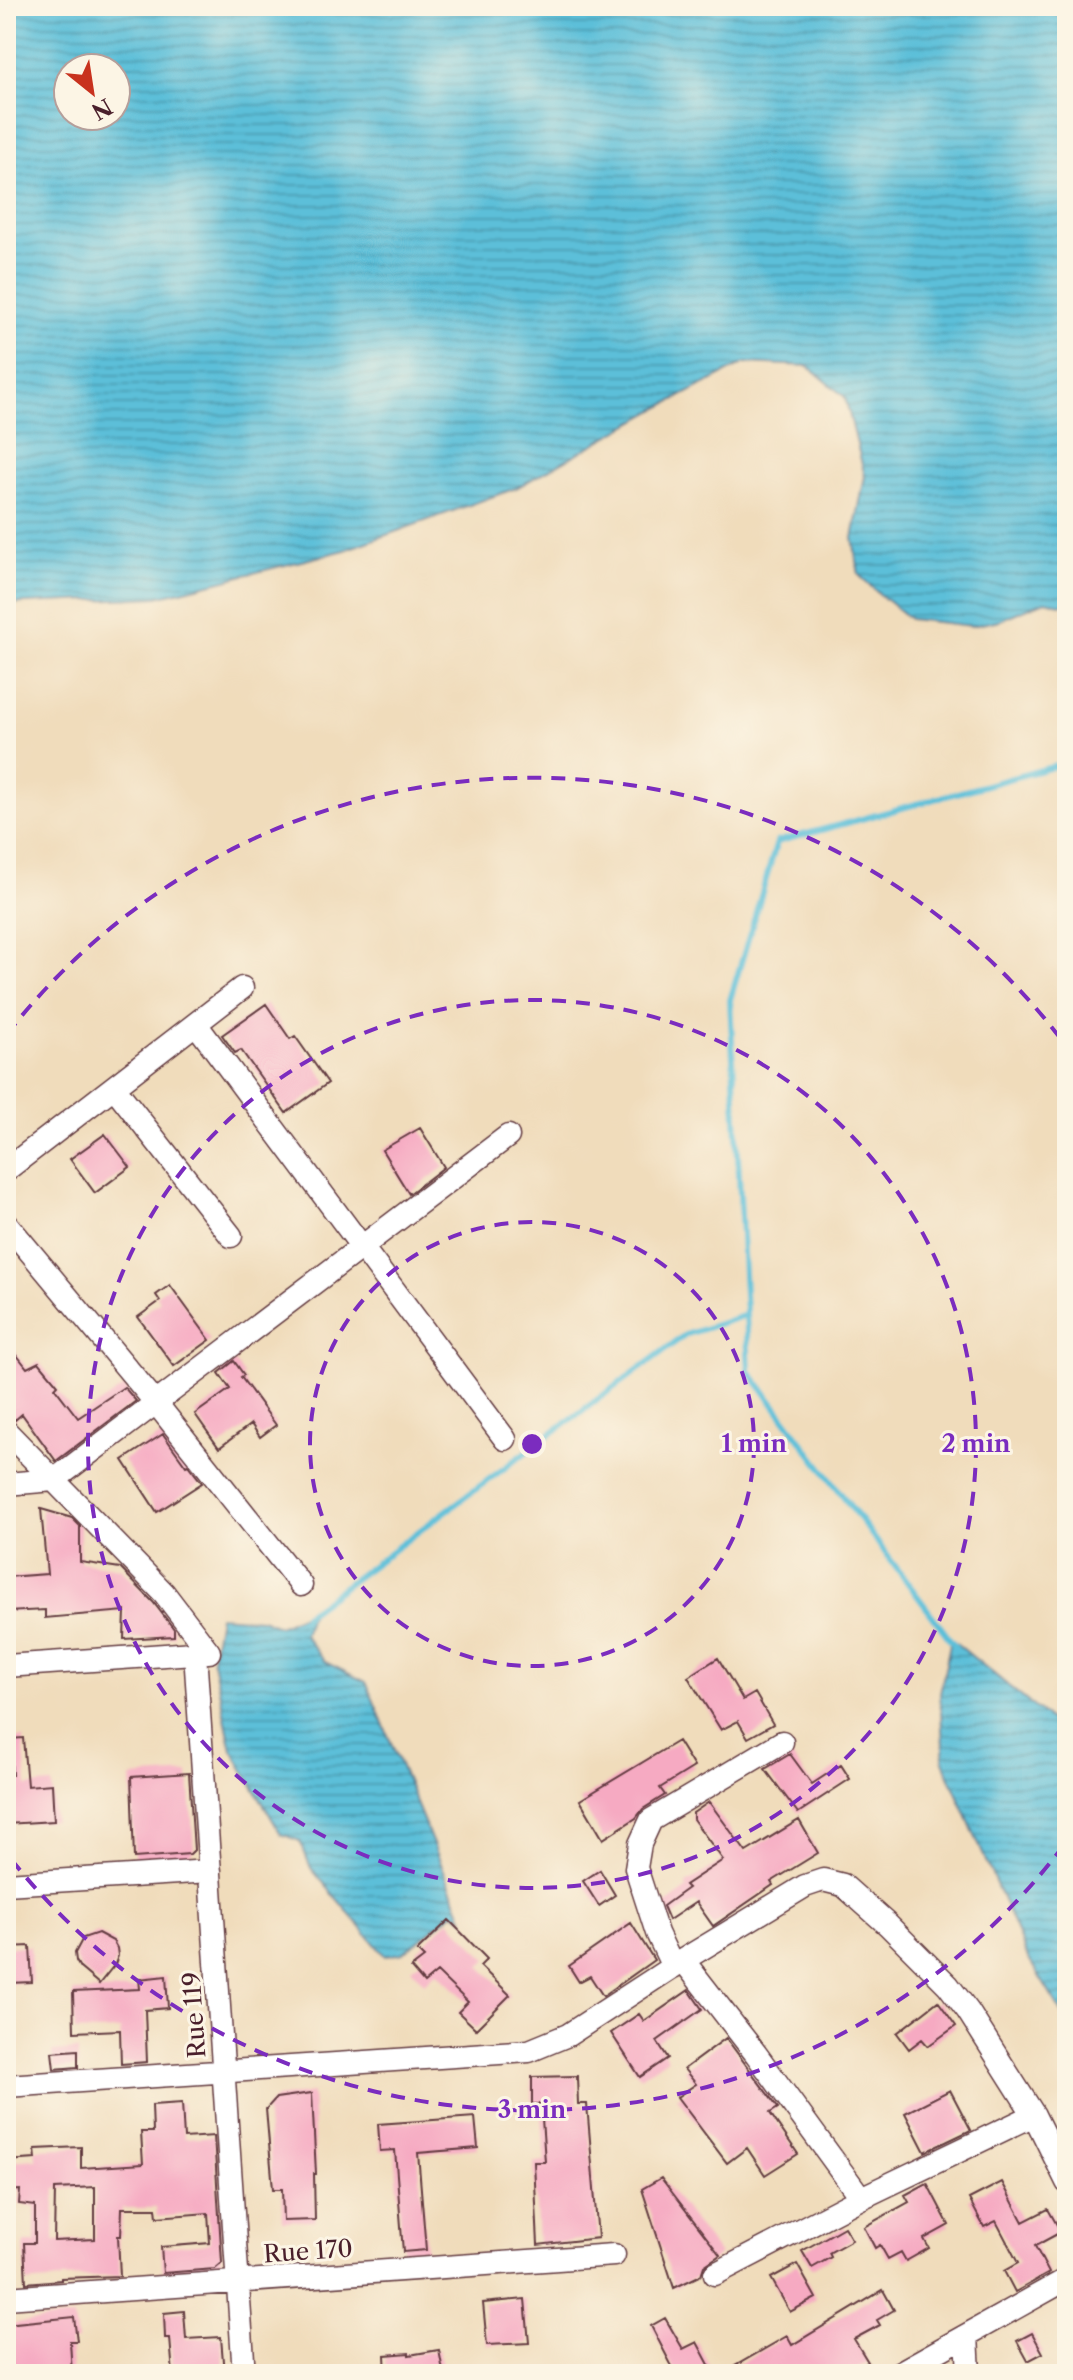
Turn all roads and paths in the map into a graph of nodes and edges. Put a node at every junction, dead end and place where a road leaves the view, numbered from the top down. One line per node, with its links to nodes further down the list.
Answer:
1 (242, 988): 2 (street)
2 (196, 1024): 3 (street); 8 (street)
3 (114, 1087): 5 (street); 7 (street)
4 (508, 1136): 8 (street)
5 (6, 1170)
6 (6, 1223): 9 (street)
7 (231, 1236)
8 (362, 1247): 9 (street); 11 (street)
9 (156, 1403): 12 (street); 14 (street)
10 (6, 1431): 12 (street)
11 (505, 1439)
12 (54, 1480): 13 (street); 15 (street)
13 (6, 1484)
14 (301, 1585)
15 (202, 1653): 16 (street); 18 (street, Rue 119)
16 (6, 1666)
17 (782, 1742): 20 (street)
18 (210, 1871): 19 (street); 21 (street, Rue 119)
19 (6, 1884)
20 (678, 1964): 21 (street); 23 (street); 25 (street)
21 (224, 2072): 22 (street); 29 (street, Rue 119)
22 (6, 2086)
23 (1034, 2115): 24 (street); 25 (street)
24 (1067, 2182)
25 (861, 2198): 27 (street)
26 (614, 2255): 29 (street, Rue 170)
27 (715, 2274)
28 (1067, 2279): 31 (street)
29 (238, 2283): 30 (street, Rue 170); 32 (street, Rue 119)
30 (6, 2298)
31 (967, 2335): 33 (street); 34 (street)
32 (244, 2374)
33 (897, 2374)
34 (969, 2374)

